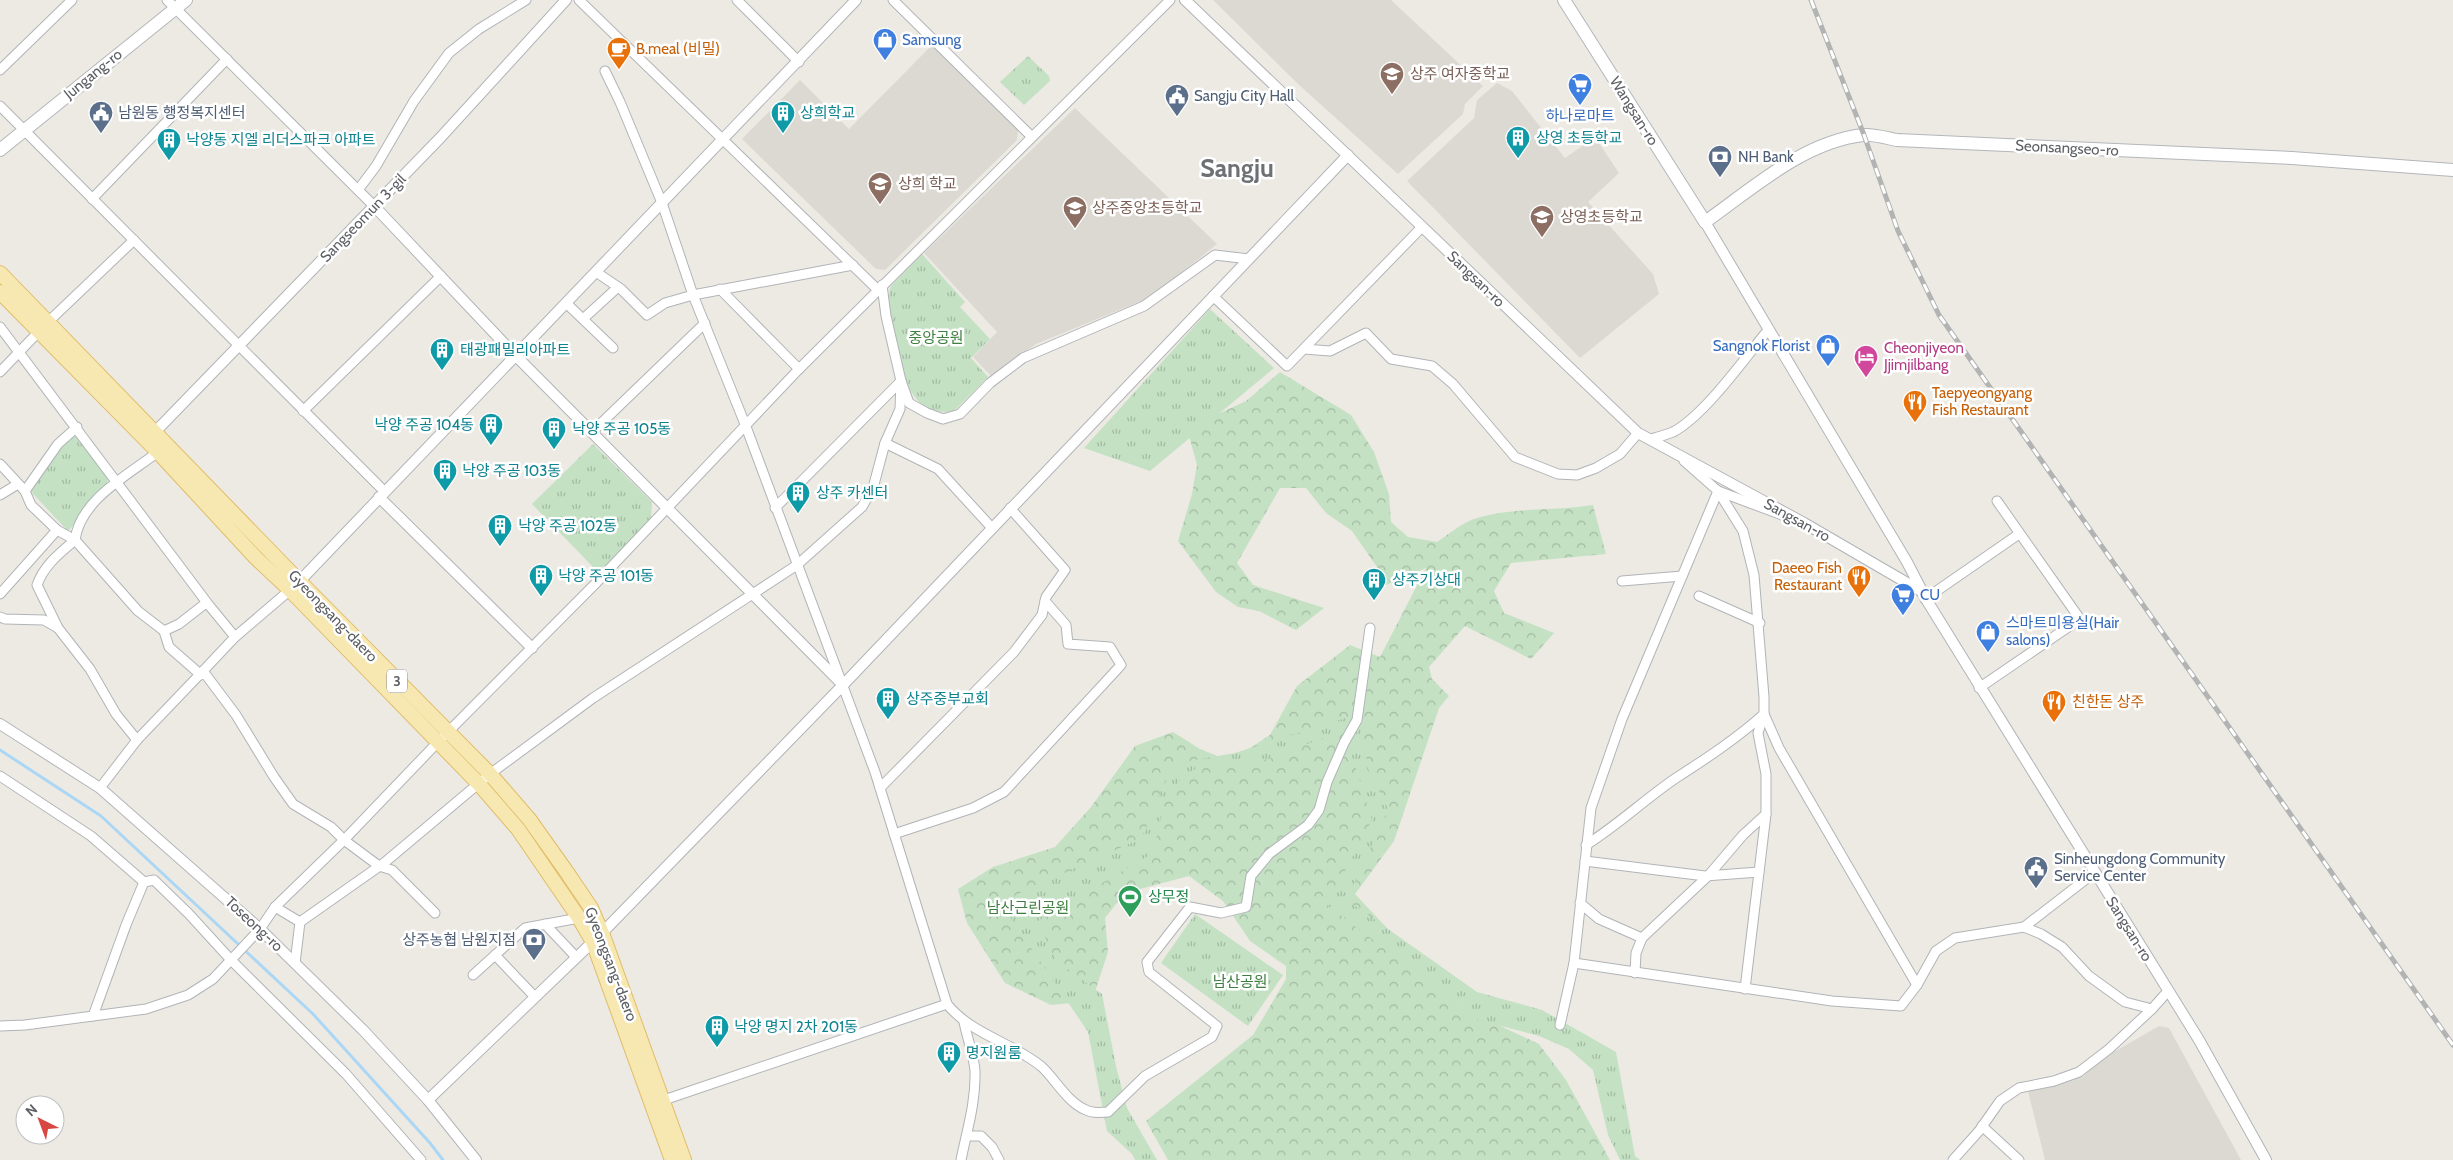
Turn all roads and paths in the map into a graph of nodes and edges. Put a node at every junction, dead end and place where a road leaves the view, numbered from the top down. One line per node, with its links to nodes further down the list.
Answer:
1 (72, 0): 15 (street)
2 (186, 0): 12 (main road, Jungang-ro)
3 (526, 0): 24 (street)
4 (566, 0): 27 (street, Sangseomun 3-gil)
5 (579, 0): 20 (street)
6 (737, 0): 14 (street)
7 (856, 0): 14 (street)
8 (893, 0): 19 (street)
9 (1170, 0): 19 (street)
10 (1185, 0): 22 (street, Sangsan-ro)
11 (1564, 0): 28 (main road, Wangsan-ro)
12 (172, 4): 13 (street); 18 (main road, Jungang-ro)
13 (227, 59): 24 (street); 25 (street)
14 (799, 62): 20 (street)
15 (0, 70)
16 (605, 71): 26 (street)
17 (0, 106): 18 (street)
18 (24, 131): 21 (main road, Jungang-ro); 25 (street)
19 (1031, 136): 37 (street)
20 (725, 139): 26 (street); 32 (street)
21 (0, 150)
22 (1348, 155): 29 (street, Sangsan-ro); 31 (street)
23 (2453, 170): 28 (main road, Seonsangseo-ro)
24 (358, 190): 27 (street)
25 (92, 199): 30 (street)
26 (662, 203): 34 (street); 40 (street)
27 (374, 207): 35 (street); 48 (street, Sangseomun 3-gil)
28 (1705, 222): 47 (street)
29 (1422, 227): 50 (street); 61 (street, Sangsan-ro)
30 (134, 240): 46 (street); 48 (street)
31 (1249, 259): 41 (street); 55 (street)
32 (853, 265): 37 (street); 38 (street)
33 (0, 272): 46 (main road, Gyeongsang-daero / 3)
34 (596, 272): 36 (street); 42 (street)
35 (441, 276): 52 (street); 56 (street)
36 (618, 287): 40 (street); 43 (street)
37 (880, 288): 53 (street); 55 (street)
38 (720, 289): 40 (street); 53 (street)
39 (0, 292): 46 (main road, Gyeongsang-daero / 3)
40 (693, 295): 44 (street)
41 (1213, 296): 50 (street); 75 (street)
42 (566, 302): 43 (street); 52 (street)
43 (583, 319): 49 (street)
44 (705, 323): 57 (street); 60 (street)
45 (0, 327): 51 (street)
46 (44, 327): 51 (street); 59 (main road, Gyeongsang-daero / 3); 64 (main road, Gyeongsang-daero / 3)
47 (1768, 330): 62 (street); 88 (street)
48 (238, 346): 56 (street); 59 (street, Sangseomun 3-gil)
49 (613, 348)
50 (1304, 349): 61 (street)
51 (19, 354): 54 (street); 58 (street)
52 (516, 356): 60 (street); 70 (street)
53 (799, 369): 57 (street)
54 (0, 372)
55 (901, 381): 63 (street); 74 (street)
56 (304, 411): 70 (street)
57 (745, 424): 73 (street); 74 (street)
58 (77, 427): 67 (street); 68 (street)
59 (155, 432): 84 (main road, Gyeongsang-daero / 3)
60 (592, 432): 73 (street)
61 (1638, 433): 62 (street, Sangsan-ro)
62 (1651, 439): 65 (street, Sangsan-ro)
63 (885, 443): 77 (street); 81 (street)
64 (158, 452): 67 (street); 84 (main road, Gyeongsang-daero / 3)
65 (1678, 456): 69 (street); 76 (street, Sangsan-ro)
66 (0, 464): 68 (street)
67 (118, 482): 80 (street); 90 (street)
68 (21, 488): 71 (street); 78 (street)
69 (1718, 492): 76 (street); 82 (street); 92 (street)
70 (382, 494): 84 (street); 97 (street)
71 (0, 495)
72 (1997, 501): 79 (street)
73 (668, 508): 86 (street); 97 (street)
74 (775, 508): 81 (street)
75 (1010, 508): 77 (street); 89 (street)
76 (1804, 523): 88 (street, Sangsan-ro)
77 (992, 528): 99 (street)
78 (57, 530): 80 (street); 85 (street)
79 (2020, 534): 88 (street); 100 (street)
80 (75, 540): 93 (street); 95 (street)
81 (797, 566): 86 (street); 99 (street)
82 (1682, 576): 83 (street); 113 (street)
83 (1622, 581)
84 (295, 586): 96 (street); 103 (main road, Gyeongsang-daero / 3)
85 (0, 594)
86 (755, 595): 99 (street); 105 (street)
87 (1698, 596): 92 (street)
88 (1926, 599): 100 (street, Sangsan-ro)
89 (1045, 601): 109 (street); 111 (street)
90 (206, 603): 95 (street); 96 (street)
91 (0, 617): 93 (street)
92 (1760, 624): 101 (street)
93 (58, 628): 104 (street)
94 (1370, 628): 144 (street)
95 (164, 631): 98 (street)
96 (235, 636): 98 (street)
97 (532, 648): 103 (street)
98 (202, 674): 104 (street); 112 (street)
99 (843, 684): 109 (street); 128 (street)
100 (1979, 688): 117 (street, Sangsan-ro)
101 (1764, 714): 110 (street); 113 (street); 137 (street)
102 (0, 724): 108 (street, Toseong-ro)
103 (443, 737): 105 (main road, Gyeongsang-daero / 3); 107 (main road, Gyeongsang-daero / 3); 112 (street)
104 (137, 740): 108 (street)
105 (490, 774): 107 (street); 128 (main road, Gyeongsang-daero / 3)
106 (0, 776): 119 (street)
107 (479, 784): 115 (street); 123 (main road, Gyeongsang-daero / 3)
108 (100, 788): 127 (street, Toseong-ro)
109 (880, 788): 111 (street)
110 (1766, 814): 116 (street); 118 (street)
111 (894, 834): 141 (street)
112 (344, 840): 115 (street); 121 (street)
113 (1586, 845): 114 (street)
114 (1585, 861): 118 (street); 120 (street)
115 (379, 866): 122 (street); 124 (street)
116 (1759, 872): 118 (street); 138 (street)
117 (2094, 873): 126 (street); 139 (street, Sangsan-ro)
118 (1708, 876): 129 (street)
119 (144, 882): 132 (street); 143 (street)
120 (1580, 903): 129 (street); 134 (street)
121 (275, 907): 124 (street); 127 (street)
122 (435, 913)
123 (579, 918): 125 (street); 128 (main road, Gyeongsang-daero / 3)
124 (300, 922): 133 (street)
125 (545, 924): 130 (street); 131 (street)
126 (2024, 927): 137 (street); 142 (street)
127 (258, 931): 132 (street); 133 (street, Toseong-ro)
128 (598, 937): 131 (street); 148 (main road, Gyeongsang-daero / 3)
129 (1642, 938): 135 (street)
130 (495, 955): 136 (street); 140 (street)
131 (576, 957): 140 (street)
132 (231, 960): 143 (street); 151 (street)
133 (295, 963): 147 (street, Toseong-ro)
134 (1574, 963): 135 (street); 145 (street)
135 (1635, 973): 138 (street)
136 (474, 974)
137 (1917, 985): 138 (street)
138 (1745, 989)
139 (2168, 991): 142 (street); 159 (street, Sangsan-ro)
140 (535, 997): 147 (street)
141 (947, 1004): 144 (street); 148 (street)
142 (2152, 1009): 149 (street)
143 (93, 1016): 146 (street)
144 (964, 1022): 150 (street)
145 (1560, 1025)
146 (0, 1026)
147 (428, 1100): 152 (street, Toseong-ro)
148 (657, 1102): 153 (main road, Gyeongsang-daero / 3); 154 (main road, Gyeongsang-daero / 3)
149 (1982, 1126): 157 (street); 158 (street)
150 (967, 1136): 155 (street); 156 (street)
151 (421, 1160)
152 (476, 1160)
153 (672, 1160)
154 (684, 1160)
155 (961, 1160)
156 (999, 1160)
157 (1953, 1160)
158 (2019, 1160)
159 (2266, 1160)

